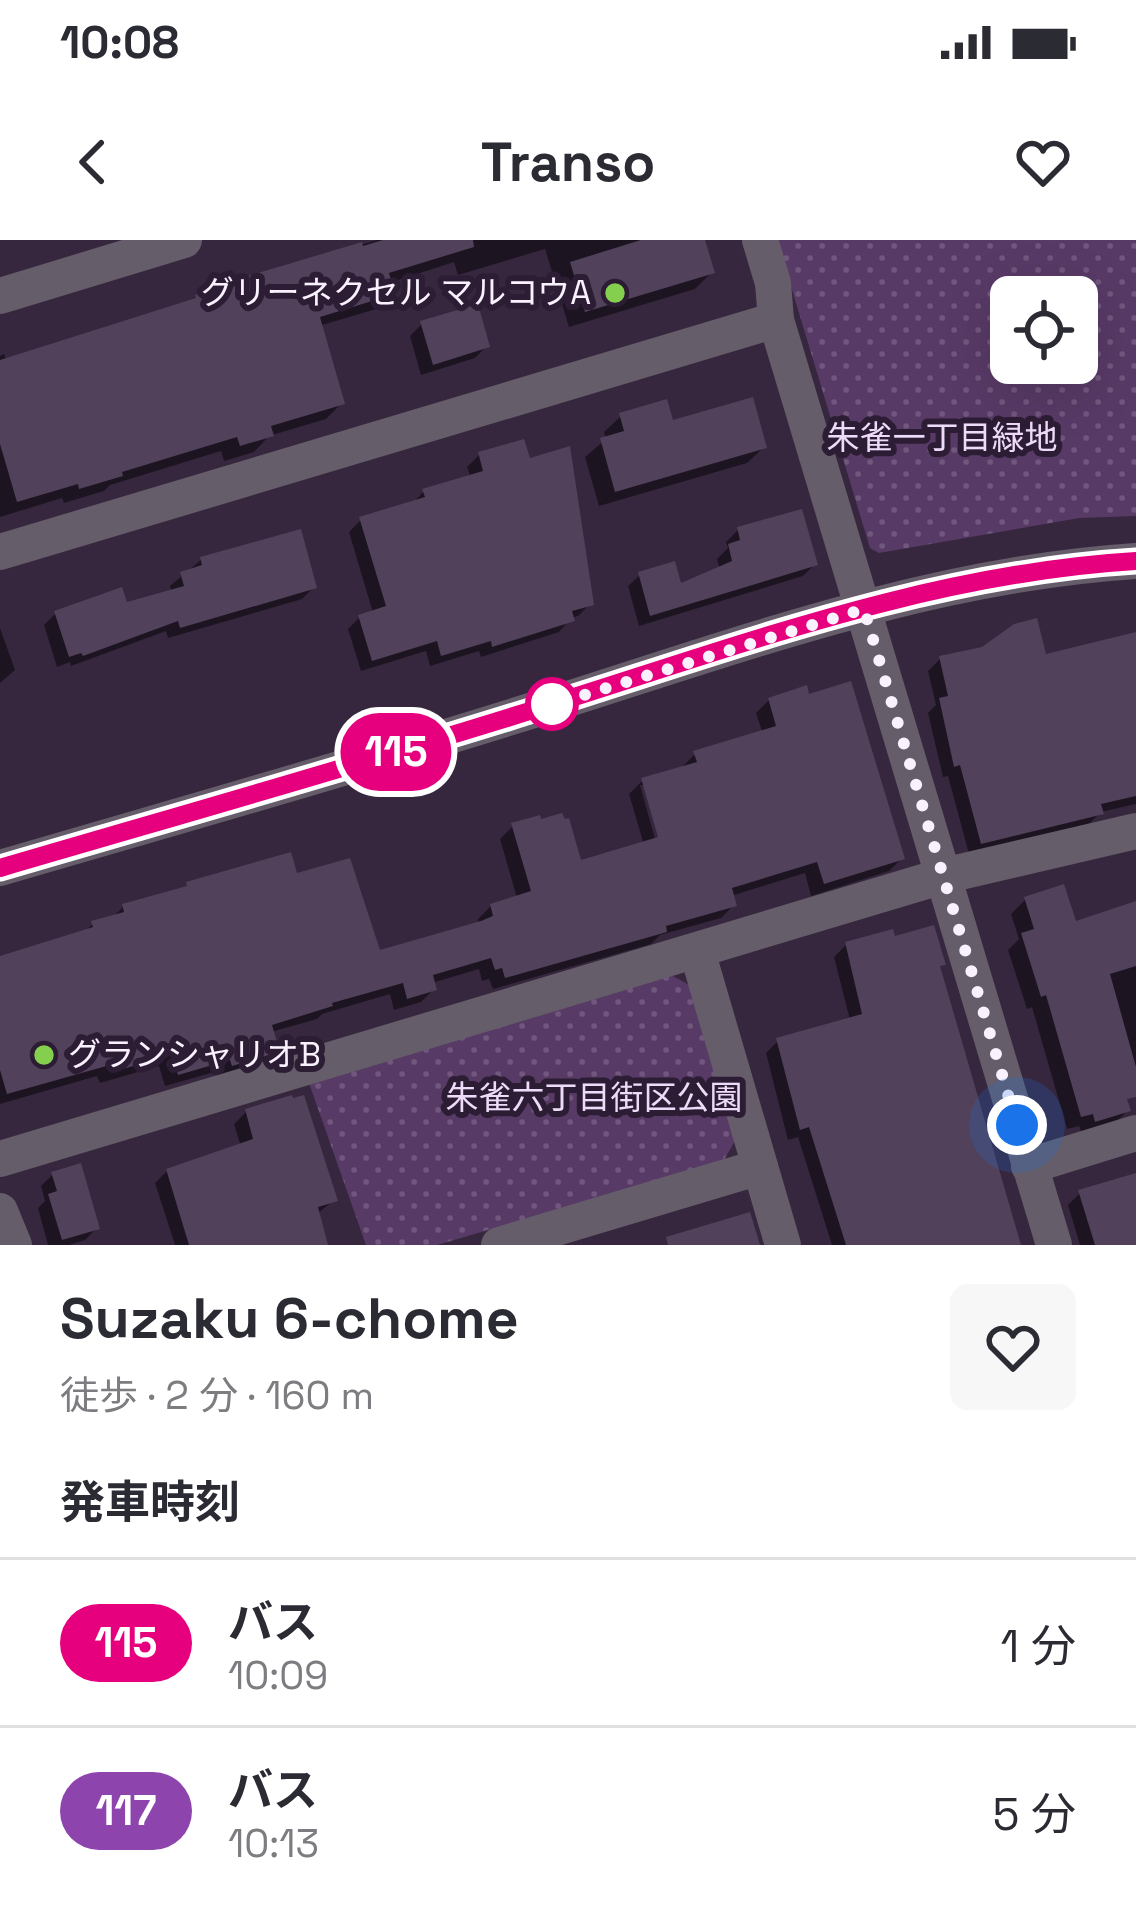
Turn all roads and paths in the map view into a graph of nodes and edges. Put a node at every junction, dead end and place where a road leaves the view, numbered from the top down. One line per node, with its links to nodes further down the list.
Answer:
1 (184, 240): 3 (street)
2 (760, 240): 4 (street)
3 (0, 296)
4 (776, 320): 5 (street); 7 (street)
5 (0, 552)
6 (1136, 562): 7 (street)
7 (864, 609): 9 (street); 10 (street)
8 (1136, 831): 10 (street)
9 (0, 868)
10 (943, 876): 11 (street); 15 (street)
11 (697, 950): 13 (street); 14 (street)
12 (1136, 1133): 15 (street)
13 (0, 1159)
14 (760, 1166): 18 (street); 19 (street)
15 (1029, 1166): 20 (street)
16 (0, 1211): 17 (street)
17 (14, 1245)
18 (499, 1245)
19 (783, 1245)
20 (1054, 1245)

